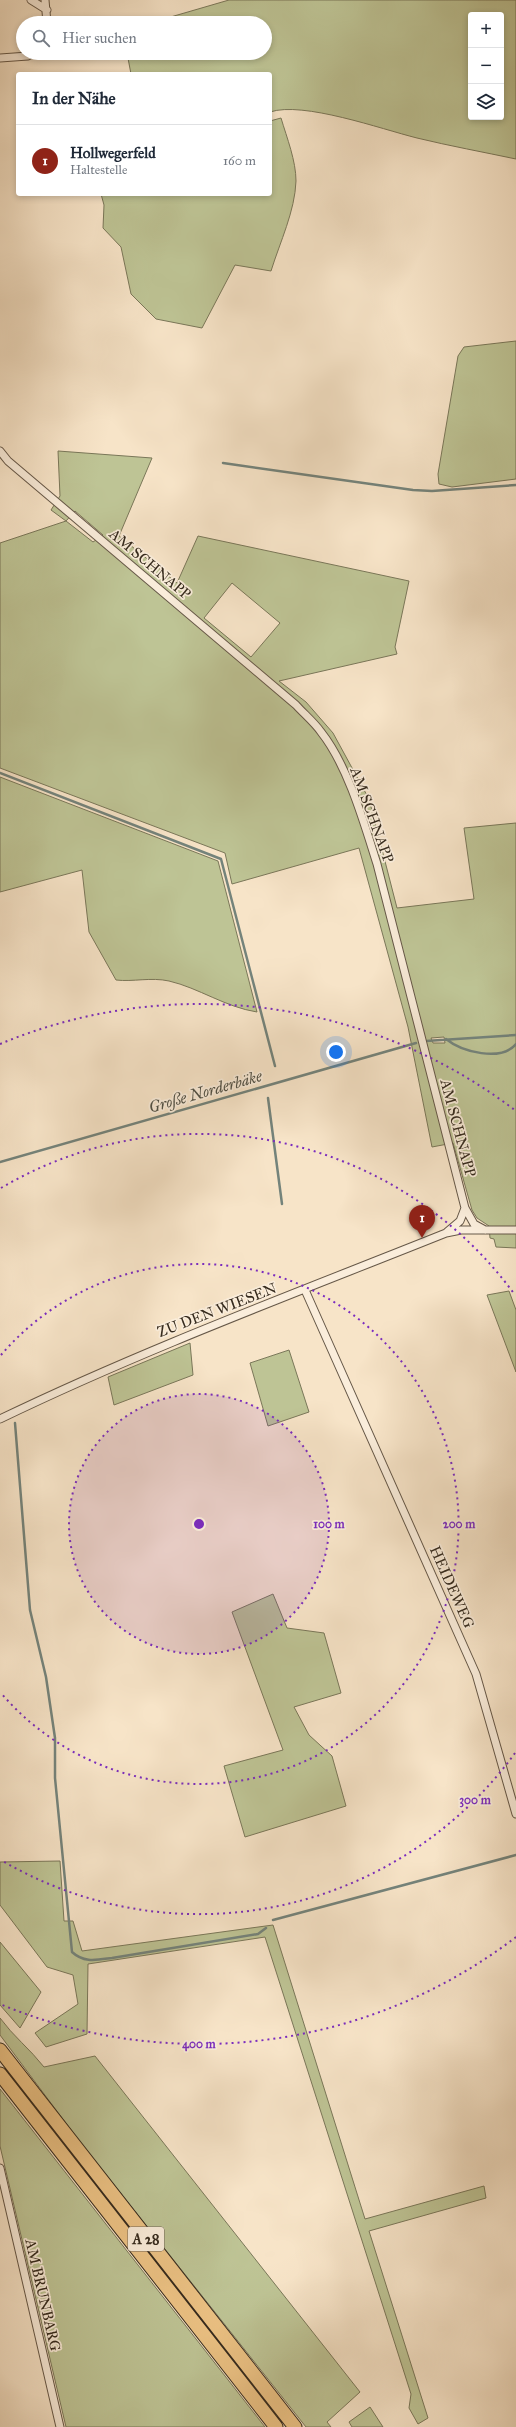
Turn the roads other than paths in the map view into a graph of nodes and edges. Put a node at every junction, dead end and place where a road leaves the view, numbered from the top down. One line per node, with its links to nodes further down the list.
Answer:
1 (31, 0): 3 (street)
2 (45, 0): 3 (street)
3 (47, 10): 4 (street)
4 (47, 16)
5 (16, 57): 6 (street)
6 (0, 58)
7 (0, 451): 8 (street, AM SCHNAPP)
8 (465, 1208): 9 (street, AM SCHNAPP); 11 (street)
9 (485, 1230): 10 (street); 11 (street)
10 (516, 1230)
11 (446, 1233): 12 (street, ZU DEN WIESEN)
12 (305, 1290): 13 (street, ZU DEN WIESEN); 14 (street, HEIDEWEG)
13 (0, 1419)
14 (516, 1814)
15 (0, 2050): 20 (highway, A 28)
16 (0, 2074): 19 (highway, A 28)
17 (0, 2168): 18 (street, AM BRUNBARG)
18 (60, 2427)
19 (276, 2427)
20 (295, 2427)

